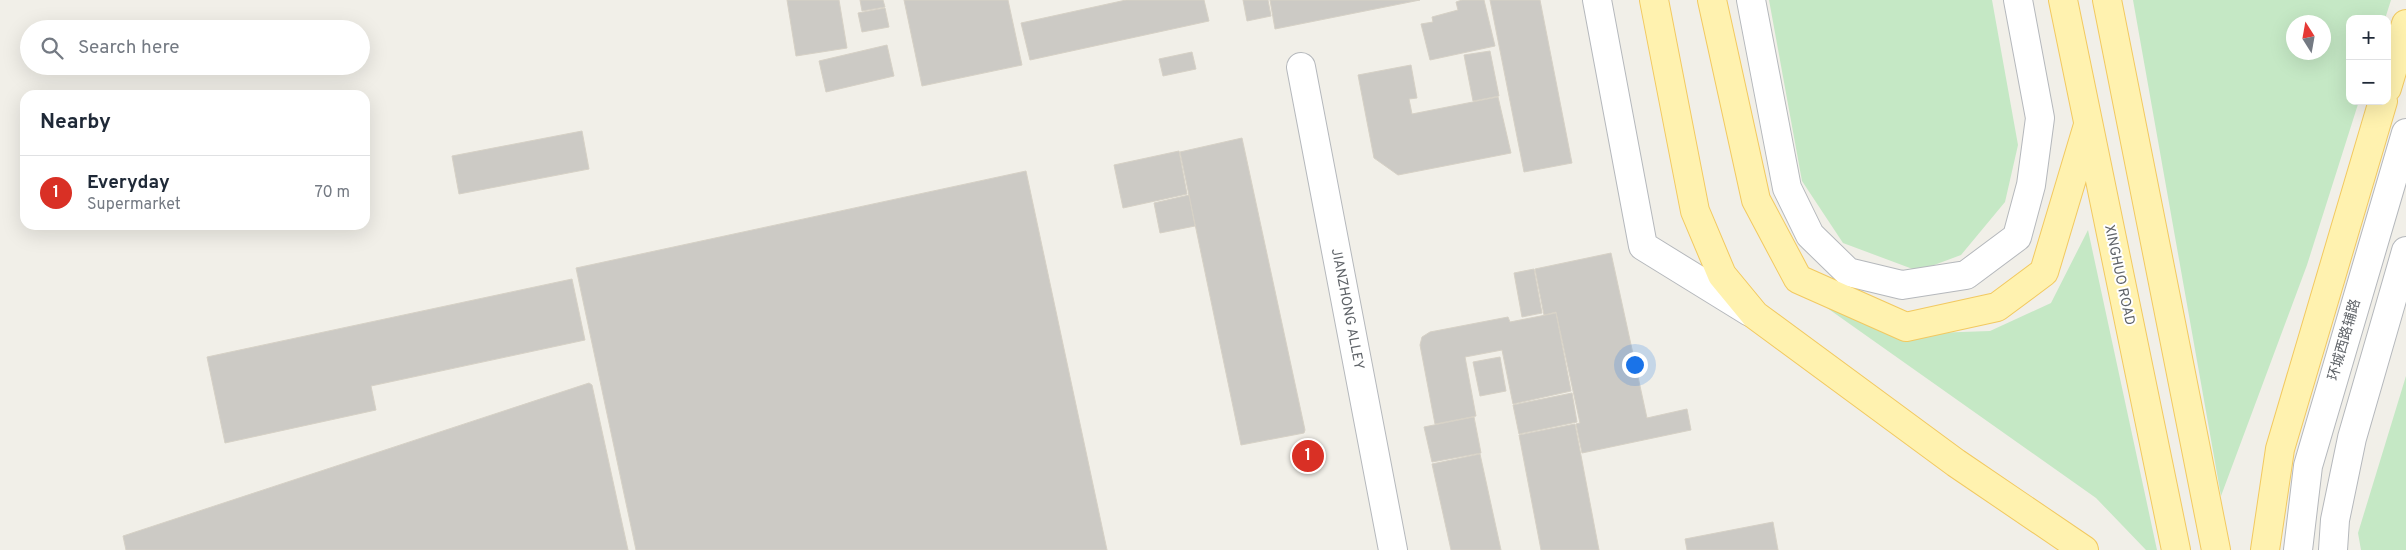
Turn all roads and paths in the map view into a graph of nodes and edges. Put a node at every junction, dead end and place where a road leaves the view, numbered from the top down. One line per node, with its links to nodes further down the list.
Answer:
1 (1597, 0): 15 (street)
2 (1654, 0): 15 (main road)
3 (1712, 0): 12 (main road)
4 (1751, 0): 5 (street)
5 (2018, 0)
6 (2064, 0): 12 (main road, XINGHUO ROAD)
7 (2107, 0): 19 (main road)
8 (2406, 24): 10 (main road)
9 (1302, 67): 16 (street, JIANZHONG ALLEY)
10 (2391, 75)
11 (2382, 105): 20 (main road)
12 (2088, 124): 18 (main road, XINGHUO ROAD)
13 (2406, 133): 21 (street, 环城西路辅路)
14 (2406, 251): 22 (street)
15 (1755, 315): 17 (main road)
16 (1393, 550)
17 (2084, 550)
18 (2176, 550)
19 (2216, 550)
20 (2265, 550)
21 (2298, 550)
22 (2333, 550)

